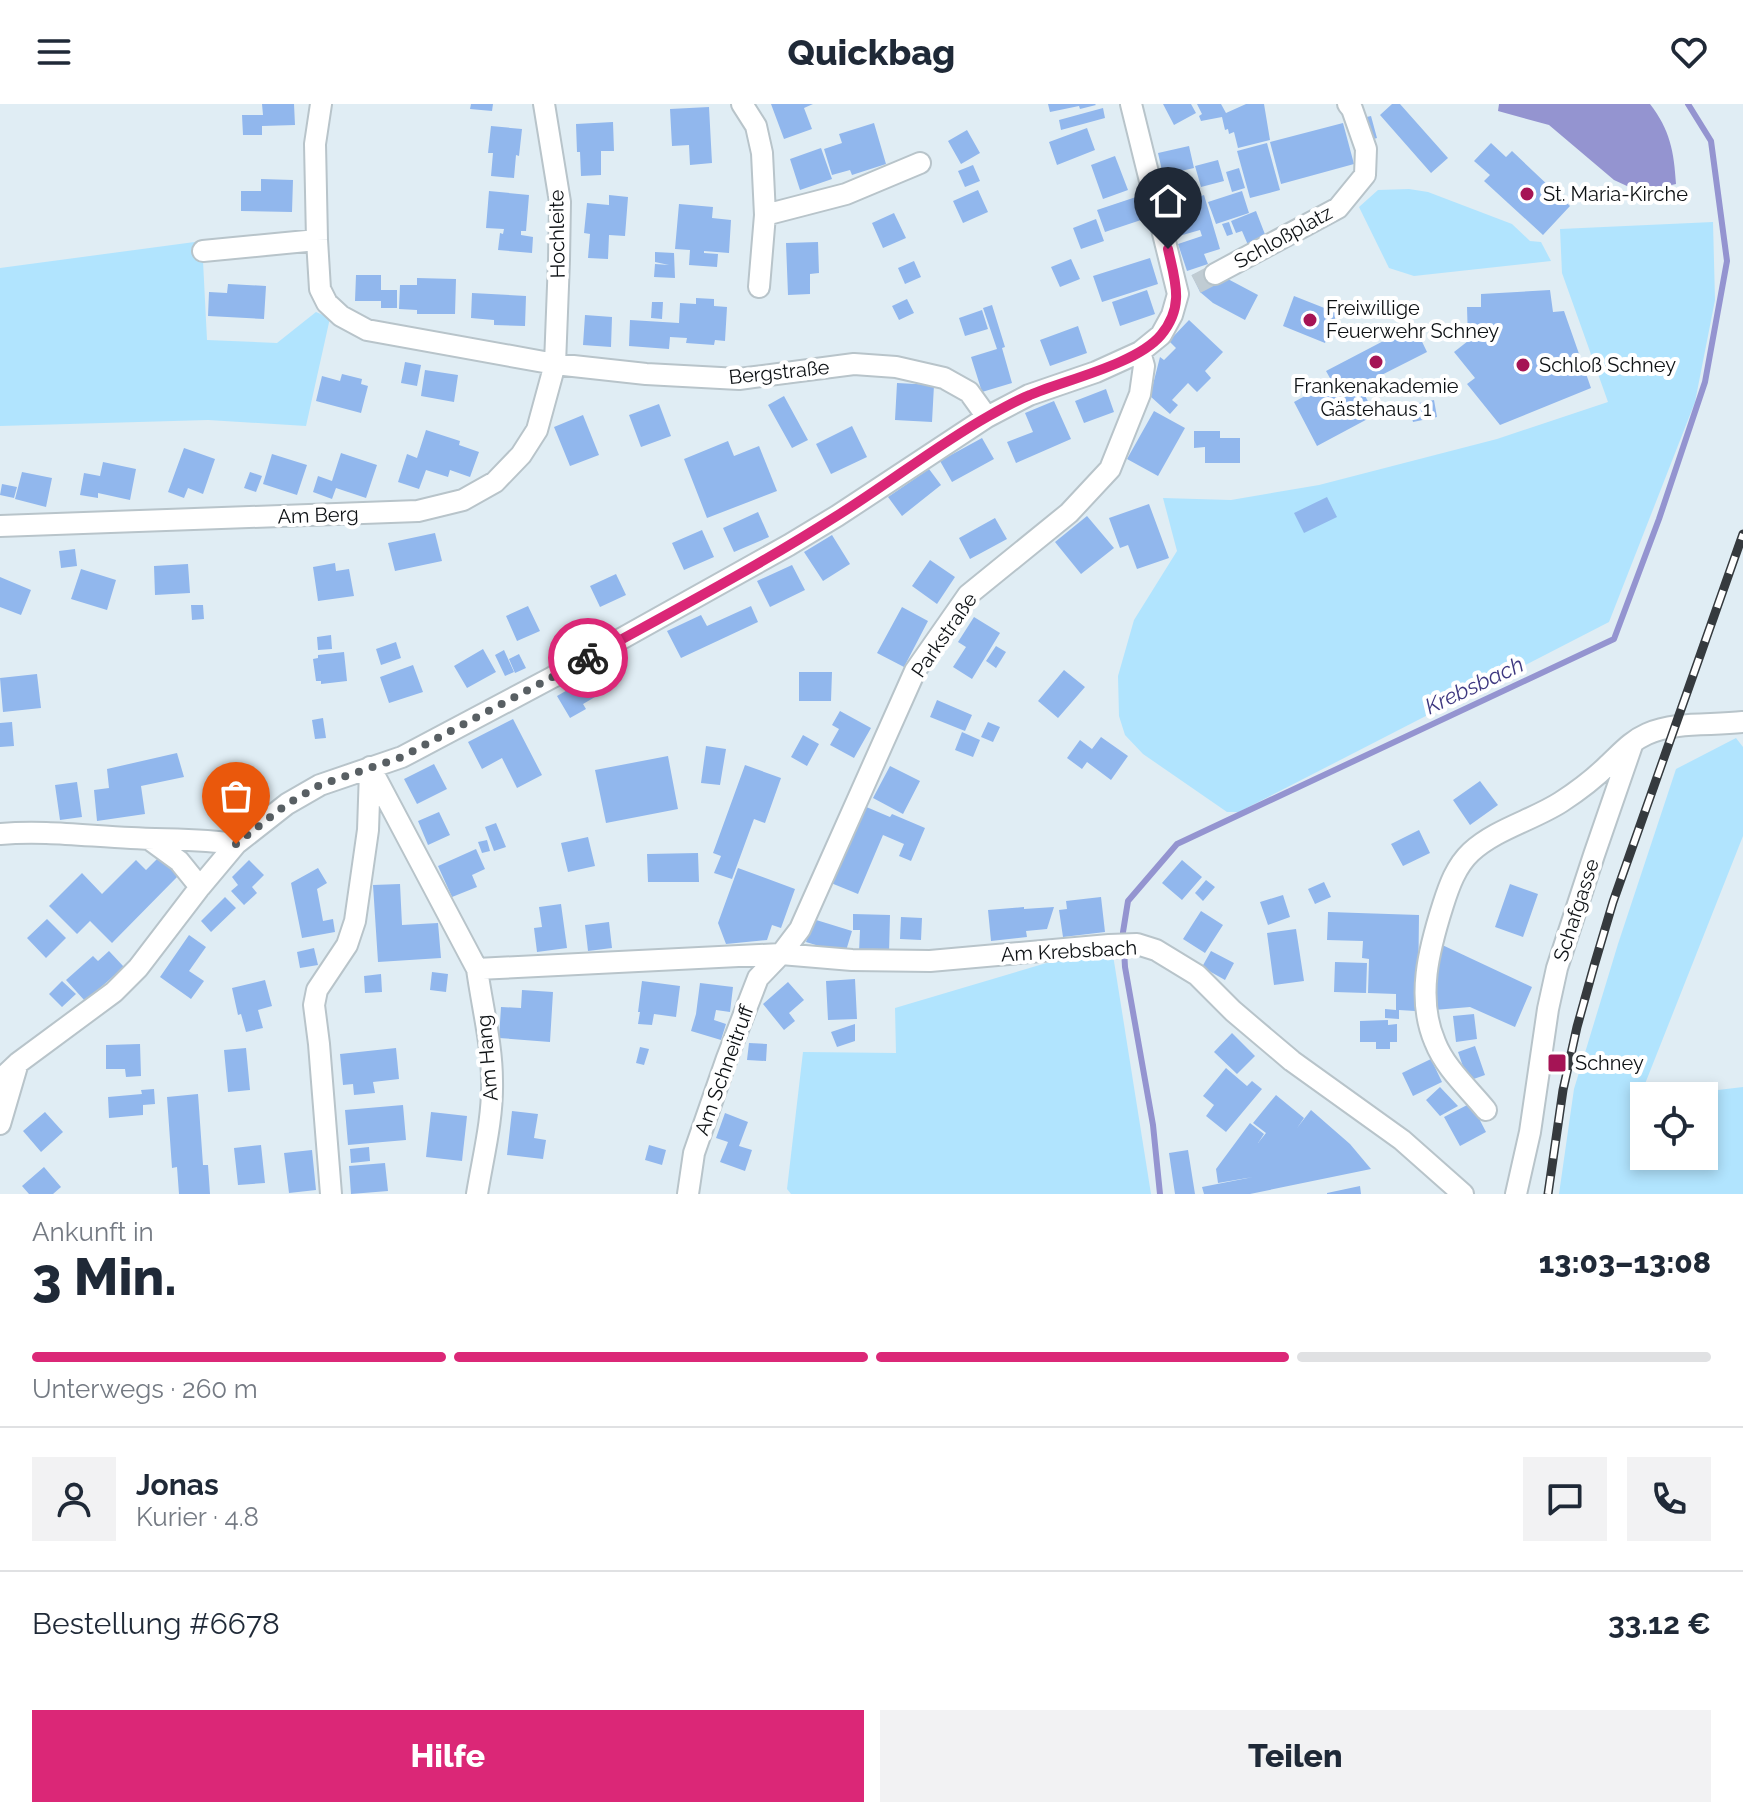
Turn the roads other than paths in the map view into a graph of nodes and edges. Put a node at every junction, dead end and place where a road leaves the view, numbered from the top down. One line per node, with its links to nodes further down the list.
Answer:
1 (321, 104): 8 (street, Bergstraße)
2 (544, 104): 13 (street, Hochleite)
3 (742, 104): 7 (street)
4 (1131, 104): 12 (street)
5 (1350, 106): 10 (street, Schloßplatz)
6 (920, 163): 7 (street)
7 (765, 215): 11 (street)
8 (317, 240): 9 (street); 13 (street, Bergstraße)
9 (203, 251)
10 (1215, 274)
11 (759, 287)
12 (1140, 352): 14 (street); 23 (street, Parkstraße)
13 (555, 364): 14 (street, Bergstraße); 15 (street, Am Berg)
14 (987, 417): 18 (street)
15 (0, 526)
16 (1743, 722): 17 (street)
17 (1633, 742): 27 (street); 33 (street, Schafgasse)
18 (370, 767): 21 (street); 24 (street, Am Hang); 29 (street)
19 (0, 834): 20 (street)
20 (149, 839): 21 (street); 22 (street)
21 (236, 844): 22 (street)
22 (200, 887): 25 (street)
23 (781, 954): 24 (street, Am Krebsbach); 31 (street, Am Schneitruff); 32 (street, Am Krebsbach)
24 (477, 969): 30 (street, Am Hang)
25 (18, 1063): 26 (street); 28 (street)
26 (0, 1080)
27 (1486, 1110)
28 (0, 1124)
29 (331, 1194)
30 (477, 1194)
31 (688, 1194)
32 (1463, 1194)
33 (1516, 1194)

